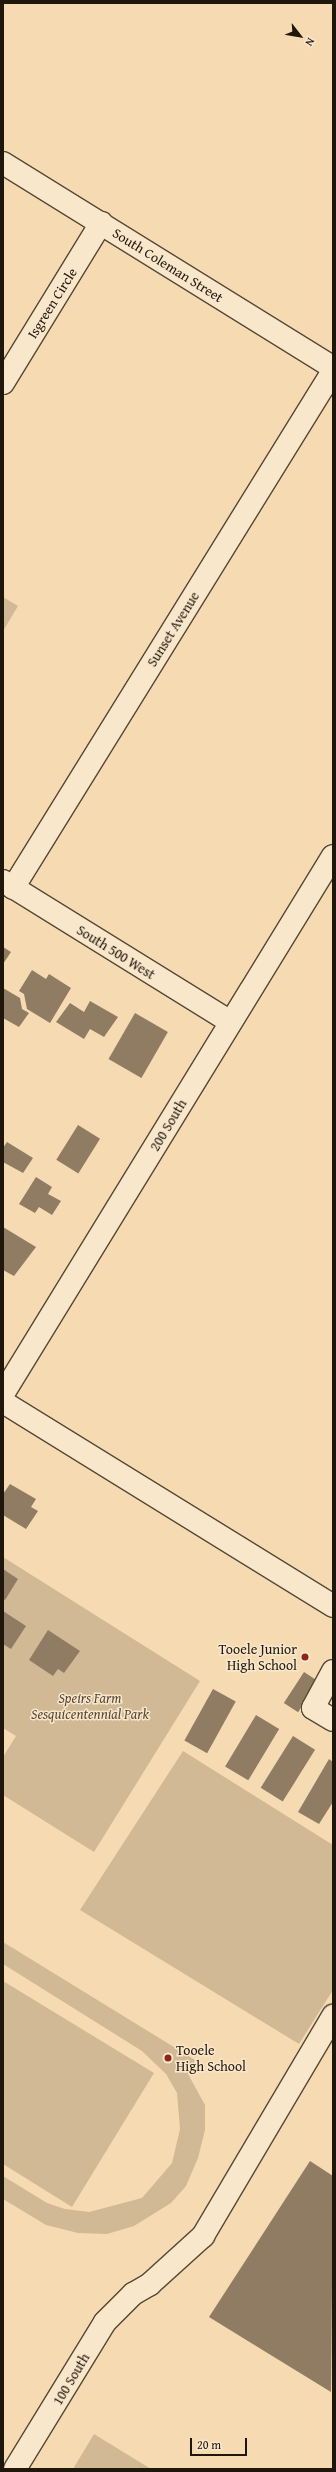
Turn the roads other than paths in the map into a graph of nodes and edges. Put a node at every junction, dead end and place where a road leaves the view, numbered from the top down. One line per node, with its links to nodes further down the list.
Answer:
1 (3, 163): 2 (street, South Coleman Street)
2 (102, 223): 3 (street, South Coleman Street); 4 (street, Isgreen Circle)
3 (333, 370): 6 (street, Sunset Avenue)
4 (3, 383)
5 (333, 856): 7 (street, 200 South)
6 (8, 884): 7 (street, South 500 West)
7 (230, 1022): 8 (street, 200 South)
8 (3, 1394)
9 (3, 1402): 10 (street)
10 (333, 1606)
11 (333, 1671): 12 (street)
12 (333, 1720)
13 (333, 2016): 14 (street, 100 South)
14 (16, 2469)

